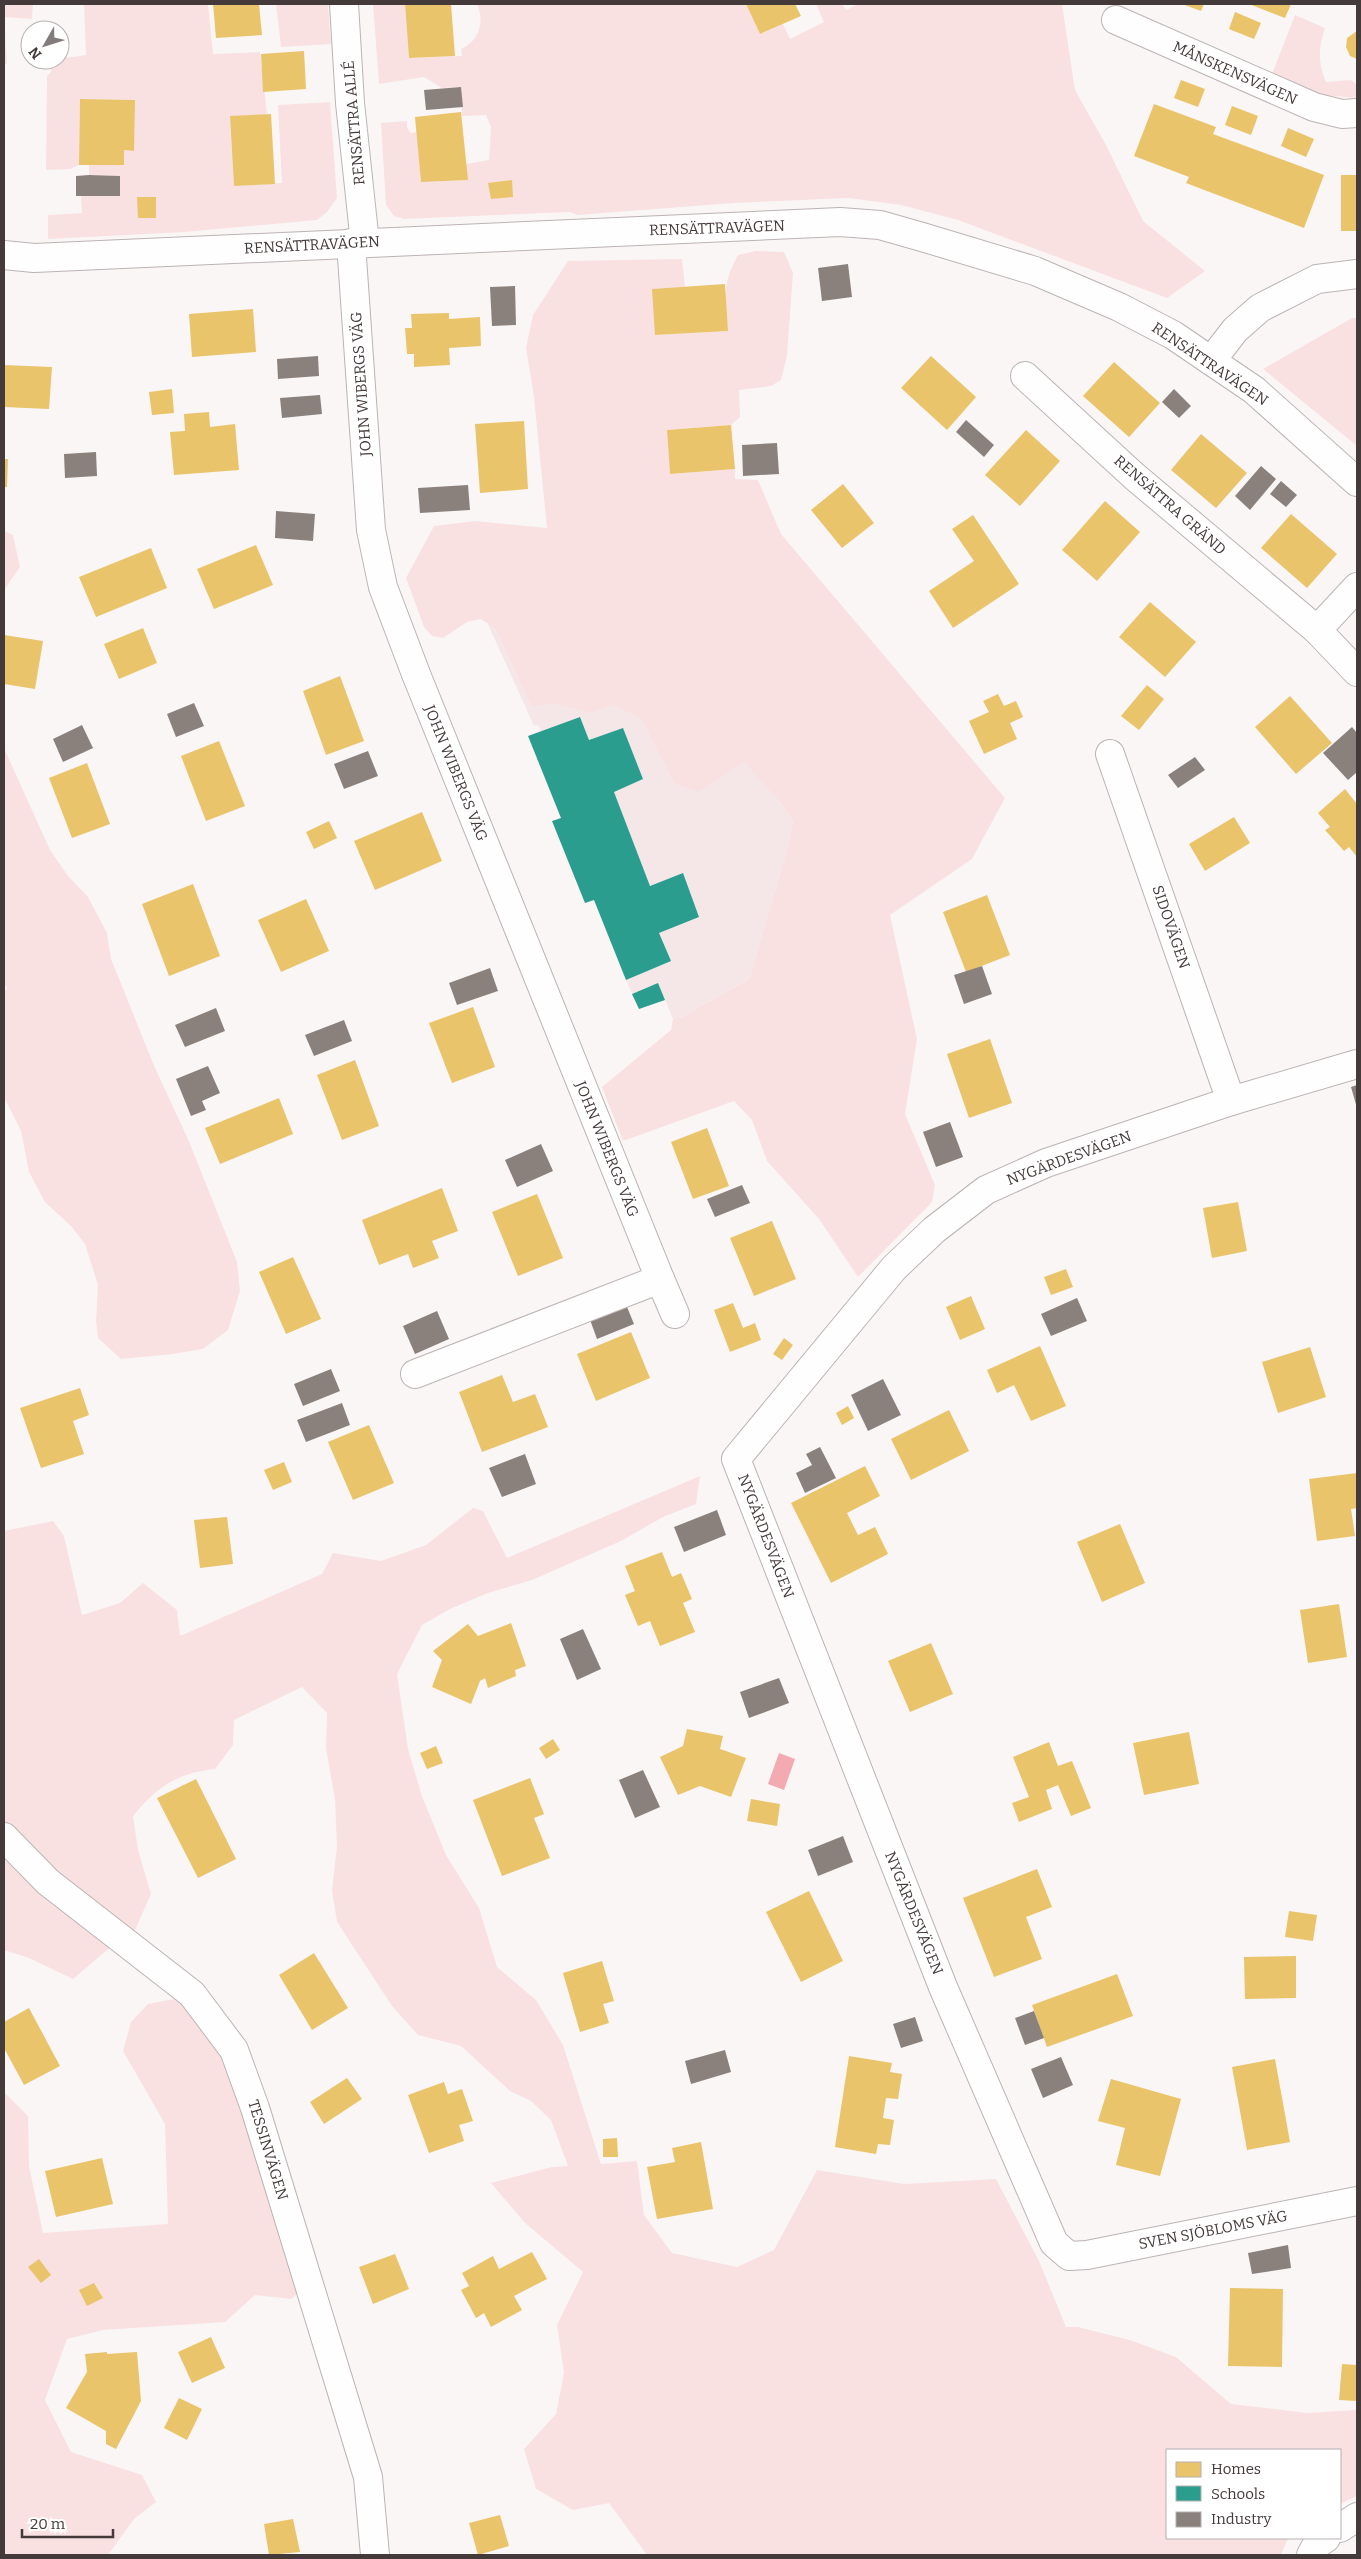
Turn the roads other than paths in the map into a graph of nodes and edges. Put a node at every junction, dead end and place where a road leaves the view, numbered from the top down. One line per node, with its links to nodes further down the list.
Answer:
1 (344, 4): 4 (street, RENSÄTTRA ALLÉ)
2 (1116, 20): 3 (street, MÅNSKENSVÄGEN)
3 (1357, 113)
4 (358, 243): 5 (street, RENSÄTTRAVÄGEN); 7 (street, RENSÄTTRAVÄGEN); 16 (street, JOHN WIBERGS VÄG)
5 (4, 255)
6 (1357, 274): 7 (street)
7 (1211, 361): 9 (street, RENSÄTTRAVÄGEN)
8 (1025, 376): 11 (street, RENSÄTTRA GRÄND)
9 (1357, 482)
10 (1357, 587): 11 (street)
11 (1317, 630): 12 (street, RENSÄTTRA GRÄND)
12 (1357, 672)
13 (1110, 754): 15 (street, SIDOVÄGEN)
14 (1357, 1064): 15 (street, NYGÄRDESVÄGEN)
15 (1231, 1101): 21 (street, NYGÄRDESVÄGEN)
16 (660, 1279): 17 (street, JOHN WIBERGS VÄG); 18 (street)
17 (674, 1314)
18 (415, 1374)
19 (4, 1838): 25 (street, TESSINVÄGEN)
20 (1357, 2201): 21 (street, SVEN SJÖBLOMS VÄG)
21 (1069, 2256)
22 (1357, 2517): 23 (street)
23 (1341, 2527)
24 (1324, 2539): 26 (street)
25 (375, 2555)
26 (1311, 2555)

